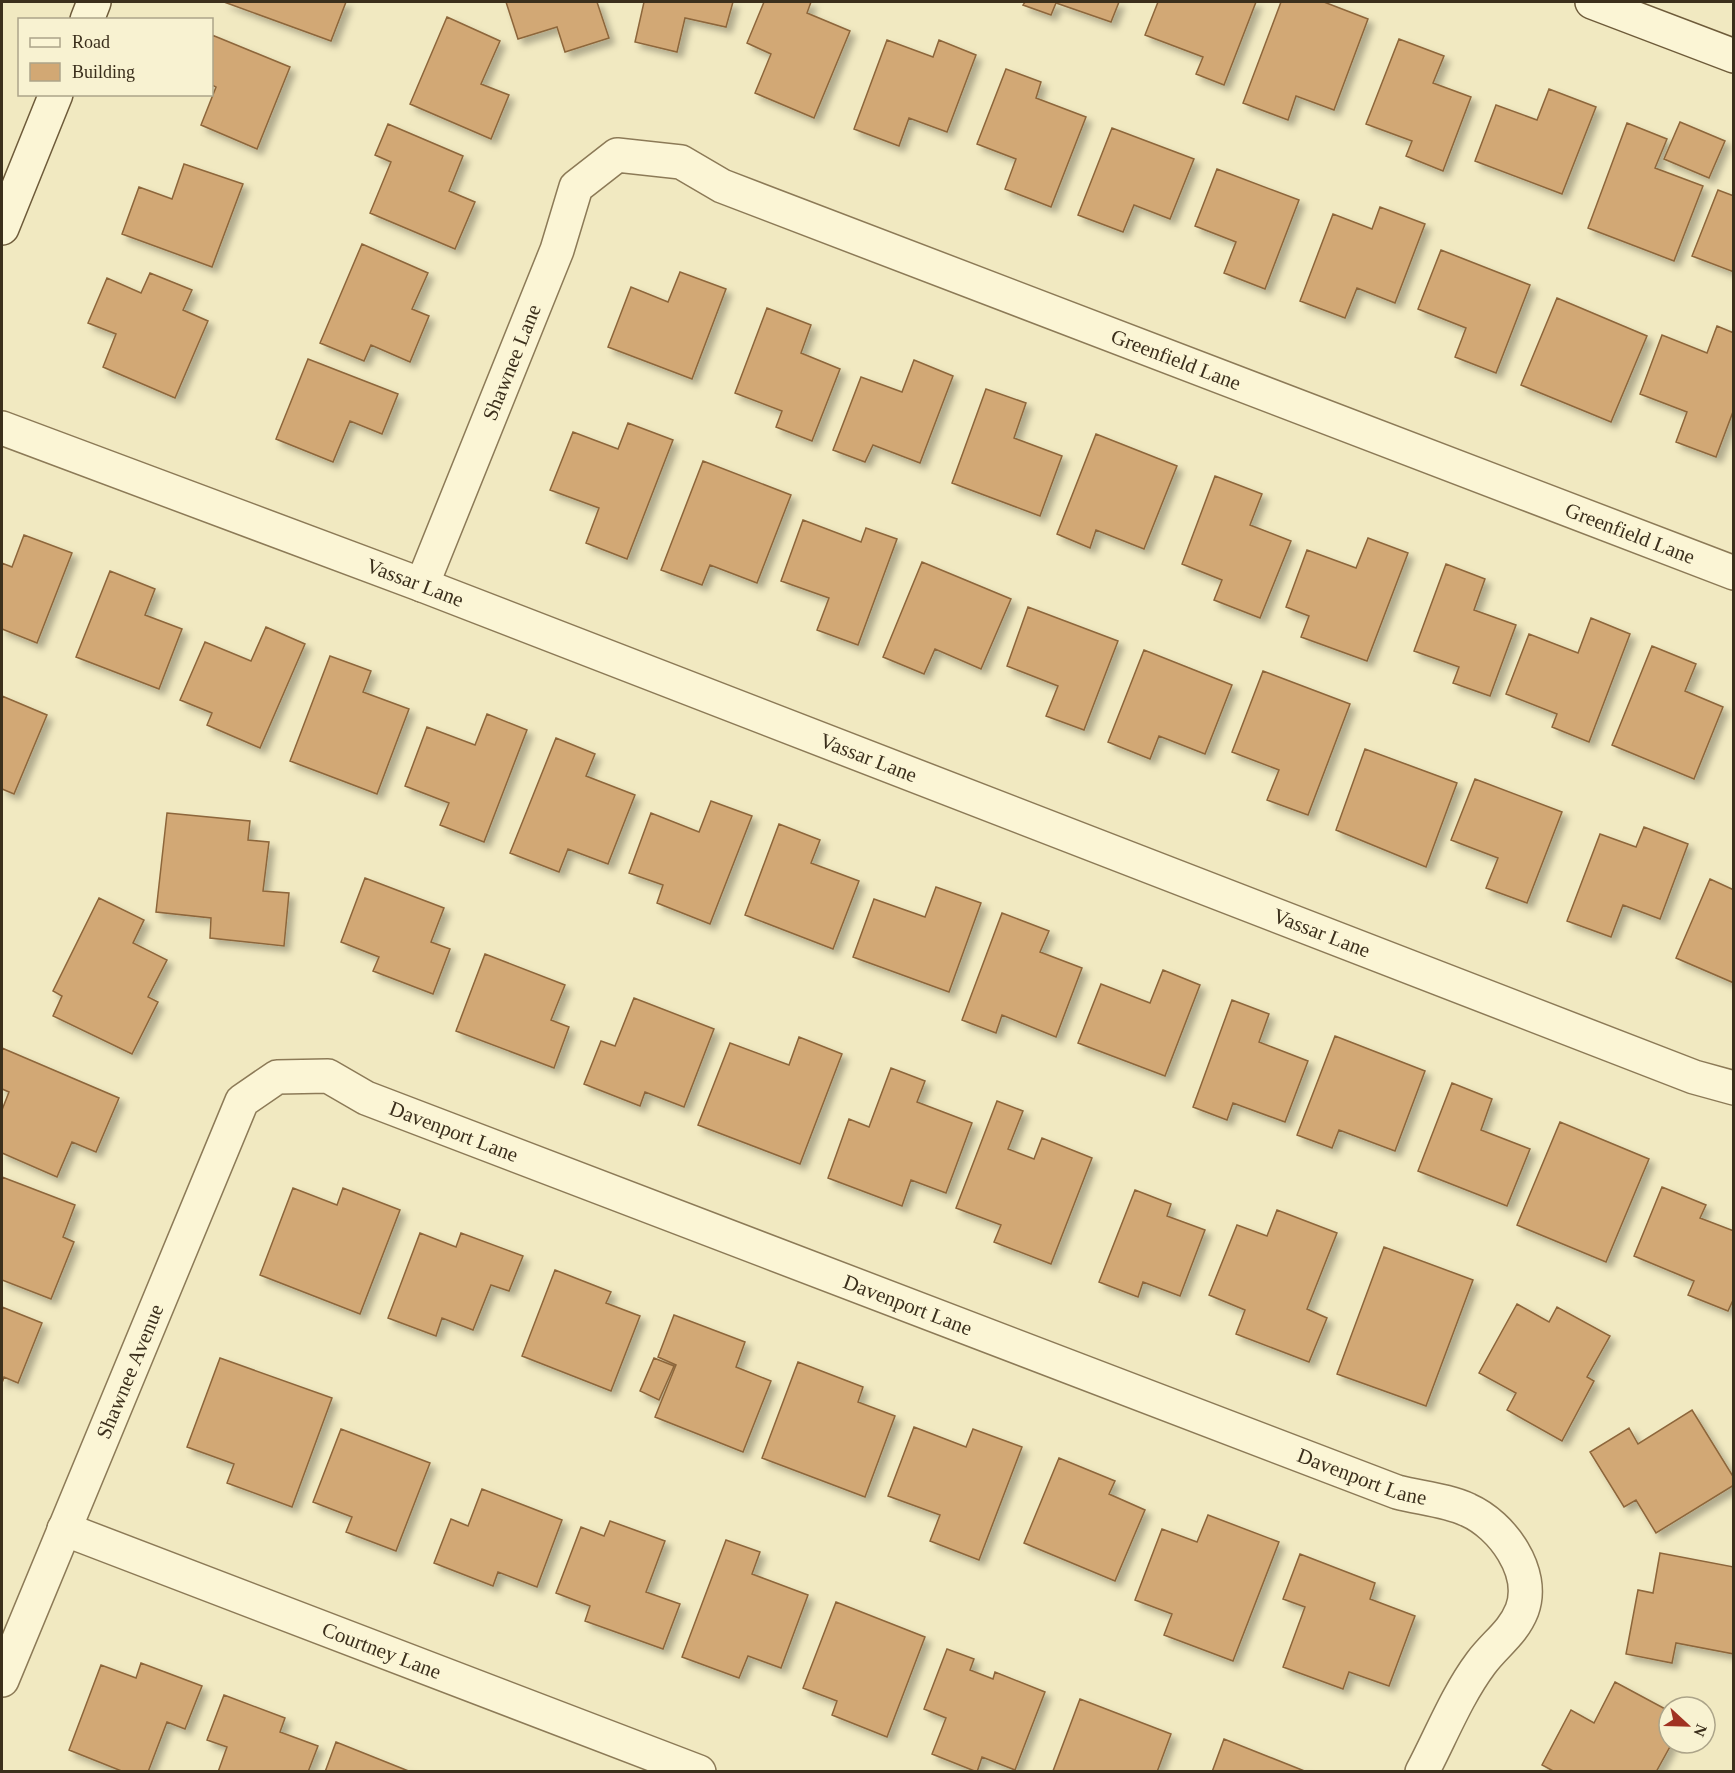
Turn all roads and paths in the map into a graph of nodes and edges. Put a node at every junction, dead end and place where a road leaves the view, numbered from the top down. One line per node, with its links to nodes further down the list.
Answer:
1 (94, 2): 3 (street)
2 (1592, 2): 4 (street)
3 (88, 18)
4 (1734, 56)
5 (55, 96): 7 (street)
6 (617, 155): 9 (street, Greenfield Lane); 10 (street, Shawnee Lane)
7 (2, 228)
8 (2, 428): 10 (street, Vassar Lane)
9 (1734, 573)
10 (422, 585): 12 (street, Vassar Lane)
11 (277, 1077): 13 (street, Shawnee Avenue); 16 (street, Davenport Lane)
12 (1734, 1088)
13 (64, 1529): 14 (street, Shawnee Avenue); 15 (street, Courtney Lane)
14 (2, 1680)
15 (699, 1772)
16 (1422, 1772)

